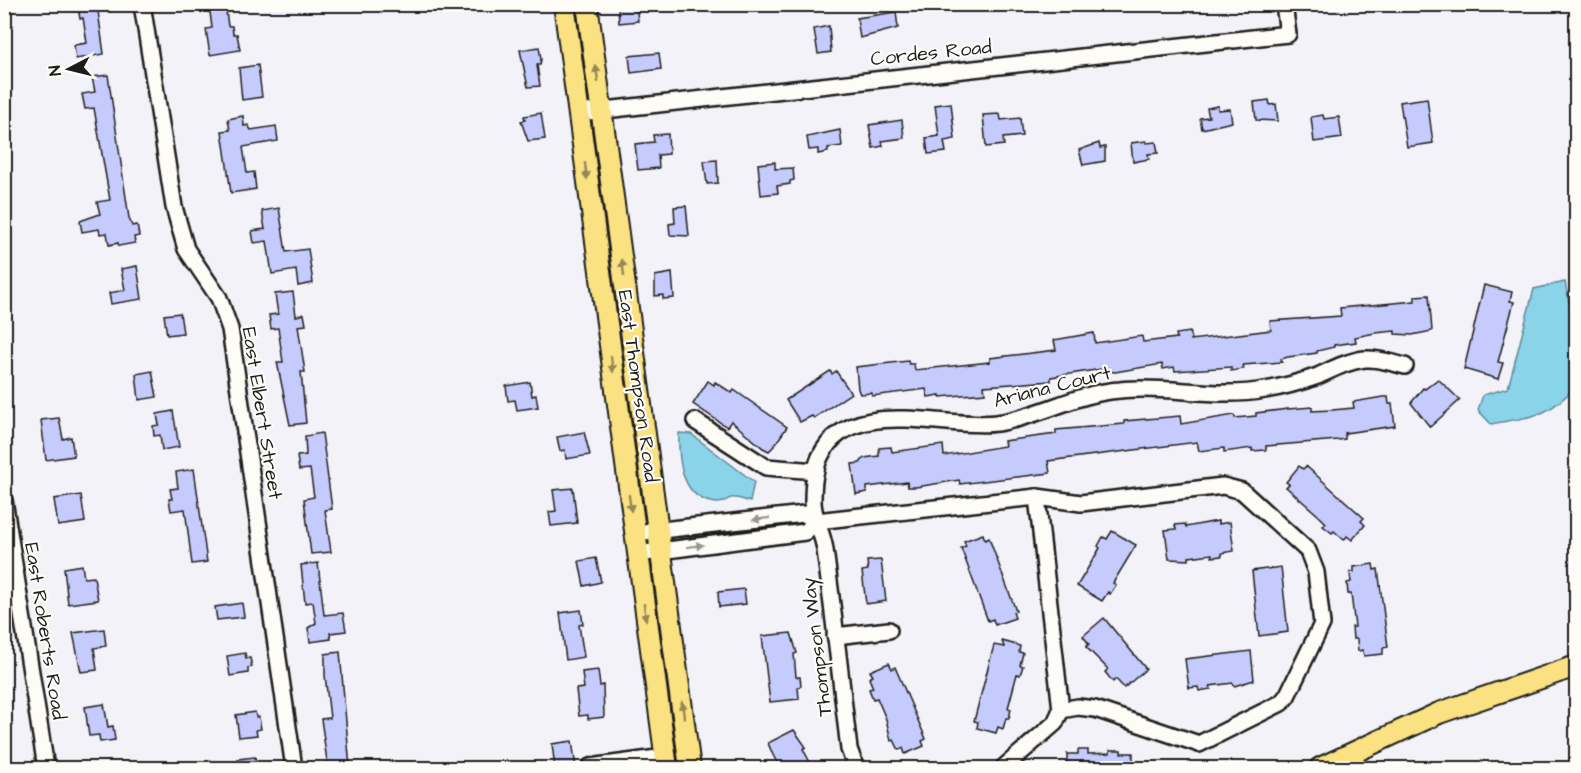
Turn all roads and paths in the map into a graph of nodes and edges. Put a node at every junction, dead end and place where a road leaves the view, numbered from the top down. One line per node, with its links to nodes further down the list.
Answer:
1 (142, 4): 25 (street, East Elbert Street)
2 (564, 4): 6 (main road, East Thompson Road)
3 (587, 4): 5 (main road, East Thompson Road, one-way to 3)
4 (1284, 4): 5 (street, Cordes Road)
5 (601, 110): 6 (street, Cordes Road); 13 (main road, East Thompson Road, one-way to 5)
6 (578, 113): 14 (main road, East Thompson Road, one-way to 14)
7 (1405, 366): 9 (street, Ariana Court)
8 (695, 421): 9 (street)
9 (816, 471): 12 (street, Ariana Court)
10 (1037, 497): 12 (street); 21 (street); 21 (street)
11 (4, 500): 17 (street, East Roberts Road)
12 (817, 521): 13 (street, one-way to 13); 15 (street, one-way to 12); 19 (street, Thompson Way)
13 (659, 531): 14 (street); 15 (main road, East Thompson Road)
14 (634, 533): 16 (main road, East Thompson Road)
15 (662, 550): 16 (street); 26 (main road, East Thompson Road, one-way to 15)
16 (637, 554): 22 (main road, East Thompson Road, one-way to 22)
17 (9, 559): 24 (street, East Roberts Road)
18 (889, 630): 19 (street)
19 (835, 636): 27 (street, Thompson Way)
20 (1576, 666): 29 (main road)
21 (1061, 710): 28 (street)
22 (666, 763): 23 (street)
23 (590, 766)
24 (46, 768)
25 (294, 768)
26 (690, 768)
27 (856, 768)
28 (1003, 768)
29 (1320, 768)

